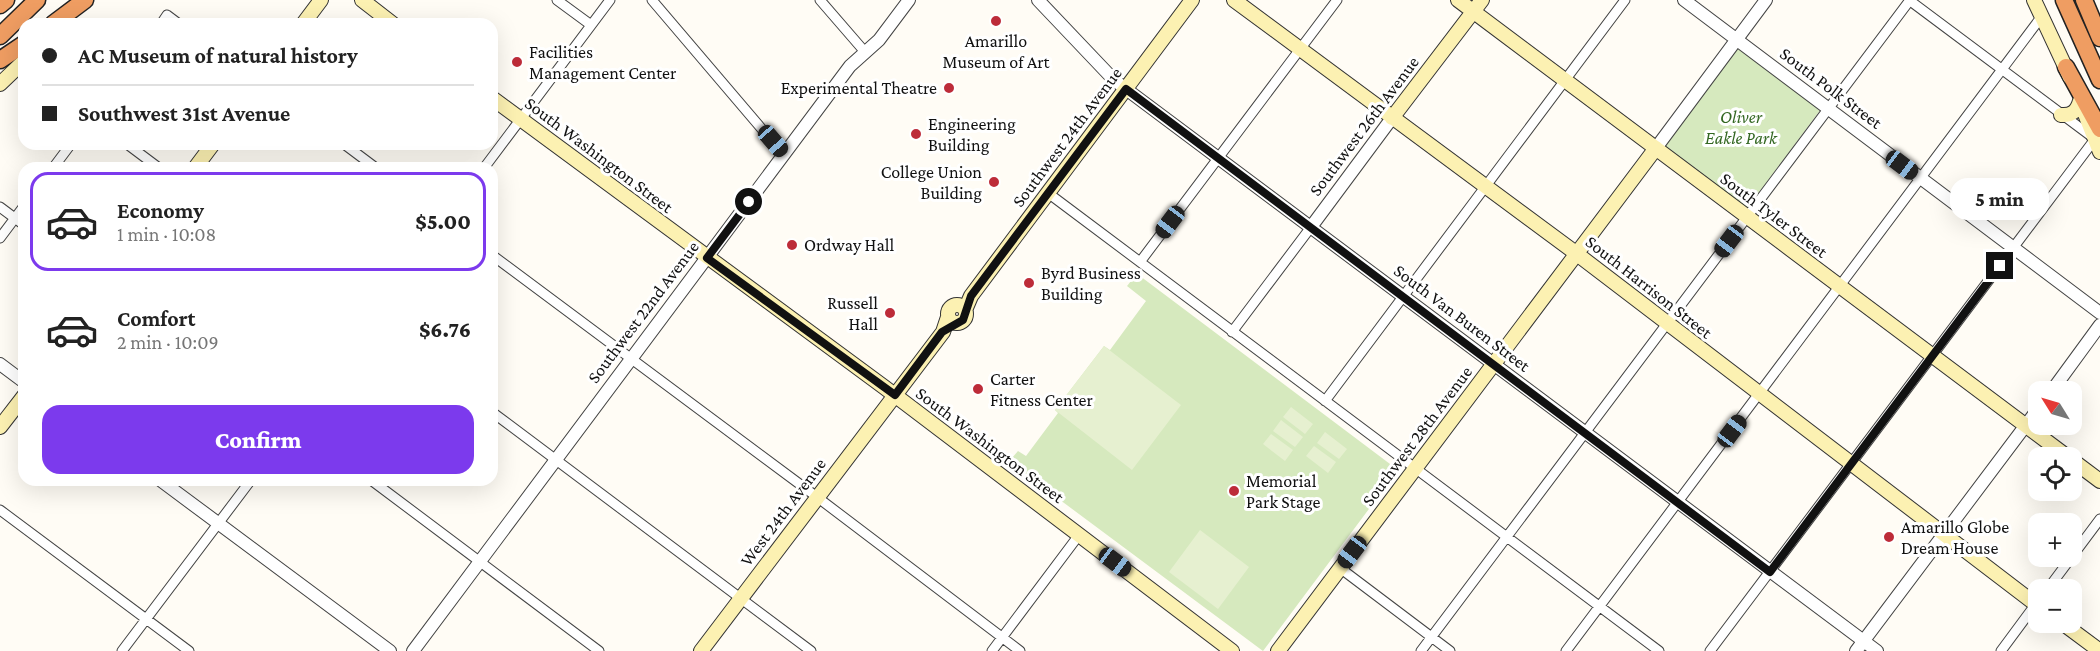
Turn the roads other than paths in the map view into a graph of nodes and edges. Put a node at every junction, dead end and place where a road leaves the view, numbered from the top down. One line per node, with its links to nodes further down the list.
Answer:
1 (6, 0): 24 (highway)
2 (37, 0): 28 (highway)
3 (87, 0): 29 (highway); 30 (main road)
4 (321, 0): 31 (main road)
5 (362, 0): 32 (main road)
6 (557, 0): 33 (street)
7 (609, 0): 33 (street)
8 (652, 0): 59 (street)
9 (820, 0): 39 (street)
10 (909, 0): 39 (street, Southwest 22nd Avenue)
11 (1038, 0): 47 (street, South Van Buren Street)
12 (1192, 0): 47 (main road, Southwest 24th Avenue)
13 (1234, 0): 38 (main road, South Harrison Street)
14 (1337, 0): 38 (street)
15 (1458, 0): 25 (main road, South Tyler Street)
16 (1625, 0): 44 (street)
17 (1684, 0): 36 (street, South Polk Street)
18 (1766, 0): 36 (street, Southwest 28th Avenue)
19 (1909, 0): 43 (street); 50 (street)
20 (2034, 0): 26 (main road)
21 (2064, 0): 45 (highway)
22 (2084, 0): 35 (highway)
23 (2090, 0): 35 (highway)
24 (0, 5)
25 (1478, 6): 44 (main road, South Tyler Street); 52 (main road, Southwest 26th Avenue)
26 (2042, 16): 42 (main road); 43 (street)
27 (18, 18): 34 (highway)
28 (18, 18)
29 (61, 18)
30 (69, 18)
31 (308, 18)
32 (385, 18)
33 (591, 25): 53 (street)
34 (0, 36)
35 (2100, 37)
36 (1737, 40): 50 (street, South Polk Street); 55 (street, Southwest 28th Avenue)
37 (18, 48): 40 (highway)
38 (1300, 50): 52 (main road, South Harrison Street); 60 (street)
39 (865, 52): 59 (street, Southwest 22nd Avenue)
40 (0, 60)
41 (18, 68): 46 (main road)
42 (2066, 68): 48 (main road); 54 (highway)
43 (2002, 70): 51 (street); 63 (street)
44 (1565, 79): 55 (main road, South Tyler Street); 64 (street)
45 (2100, 80)
46 (0, 84)
47 (1126, 89): 60 (street, South Van Buren Street); 65 (main road, Southwest 24th Avenue)
48 (2080, 101): 51 (main road); 54 (main road)
49 (498, 103): 53 (main road, South Washington Street)
50 (1828, 109): 63 (street, South Polk Street); 68 (street)
51 (2061, 115): 54 (street)
52 (1392, 118): 64 (main road, South Harrison Street); 71 (street, Southwest 26th Avenue)
53 (520, 120): 56 (street); 75 (main road, South Washington Street)
54 (2098, 140): 73 (street)
55 (1656, 148): 68 (main road, South Tyler Street); 74 (main road, Southwest 28th Avenue)
56 (498, 149)
57 (135, 150): 61 (street)
58 (352, 150): 62 (street)
59 (784, 154): 75 (street, Southwest 22nd Avenue)
60 (1218, 158): 71 (street, South Van Buren Street); 77 (street)
61 (151, 162)
62 (368, 162)
63 (1920, 178): 73 (street, South Polk Street); 78 (street)
64 (1486, 186): 74 (main road, South Harrison Street); 79 (street)
65 (1048, 193): 77 (street); 90 (main road, Southwest 24th Avenue)
66 (0, 207): 69 (street)
67 (18, 214): 69 (street)
68 (1747, 217): 78 (main road, South Tyler Street); 81 (street)
69 (15, 218): 70 (street); 72 (street)
70 (18, 220)
71 (1311, 227): 79 (street, South Van Buren Street); 83 (street, Southwest 26th Avenue)
72 (0, 238)
73 (2014, 248): 80 (street, South Polk Street); 84 (street)
74 (1576, 254): 81 (main road, South Harrison Street); 87 (main road, Southwest 28th Avenue)
75 (707, 258): 85 (street, Southwest 22nd Avenue); 90 (main road, South Washington Street)
76 (498, 260): 85 (street)
77 (1140, 262): 83 (street)
78 (1840, 287): 84 (main road, South Tyler Street); 91 (street)
79 (1403, 296): 87 (street, South Van Buren Street); 92 (street)
80 (2100, 313)
81 (1667, 324): 91 (main road, South Harrison Street); 98 (street)
82 (2100, 325): 89 (street)
83 (1232, 332): 92 (street)
84 (1932, 356): 96 (main road, South Tyler Street); 101 (street)
85 (630, 359): 100 (street, Southwest 22nd Avenue); 108 (street)
86 (0, 364): 88 (street)
87 (1494, 364): 98 (street, South Van Buren Street); 103 (main road, Southwest 28th Avenue)
88 (18, 378)
89 (2059, 381)
90 (895, 395): 108 (main road, West 24th Avenue); 114 (main road, South Washington Street)
91 (1759, 395): 101 (main road, South Harrison Street); 109 (street)
92 (1324, 401): 103 (street)
93 (18, 404): 97 (main road)
94 (498, 416): 100 (street)
95 (2028, 422): 96 (street)
96 (2026, 425): 99 (main road, South Tyler Street); 113 (street)
97 (0, 427)
98 (1584, 433): 109 (street, South Van Buren Street); 115 (street)
99 (2055, 447)
100 (556, 459): 116 (street, Southwest 22nd Avenue); 121 (street)
101 (1851, 464): 113 (main road, South Harrison Street); 118 (street)
102 (2082, 467): 104 (main road, South Tyler Street)
103 (1415, 468): 115 (street); 117 (main road, Southwest 28th Avenue)
104 (2100, 481)
105 (168, 486): 112 (street)
106 (246, 486): 112 (street)
107 (379, 486): 116 (street)
108 (818, 497): 121 (main road, West 24th Avenue); 127 (street)
109 (1678, 503): 118 (street, South Van Buren Street); 122 (street)
110 (0, 510): 124 (street)
111 (2100, 519): 119 (street)
112 (218, 523): 124 (street); 131 (street)
113 (1944, 534): 120 (main road, South Harrison Street); 128 (street)
114 (1079, 535): 127 (street); 138 (main road, South Washington Street)
115 (1507, 537): 122 (street); 126 (street)
116 (479, 561): 132 (street, Southwest 22nd Avenue); 133 (street)
117 (1340, 568): 126 (street); 139 (main road, Southwest 28th Avenue)
118 (1770, 572): 128 (street, South Van Buren Street); 144 (street)
119 (2056, 579)
120 (2028, 597)
121 (741, 598): 134 (main road, West 24th Avenue); 135 (street)
122 (1599, 607): 142 (street); 143 (street)
123 (2028, 617): 146 (street)
124 (146, 619): 129 (street); 130 (street)
125 (2076, 633): 147 (main road)
126 (1432, 637): 140 (street); 141 (street)
127 (1002, 638): 136 (street); 137 (street)
128 (1860, 646): 145 (street, South Van Buren Street)
129 (122, 651)
130 (189, 651)
131 (390, 651)
132 (413, 651)
133 (599, 651)
134 (701, 651)
135 (811, 651)
136 (992, 651)
137 (1020, 651)
138 (1232, 651)
139 (1278, 651)
140 (1421, 651)
141 (1450, 651)
142 (1566, 651)
143 (1659, 651)
144 (1710, 651)
145 (1877, 651)
146 (2001, 651)
147 (2100, 651)

